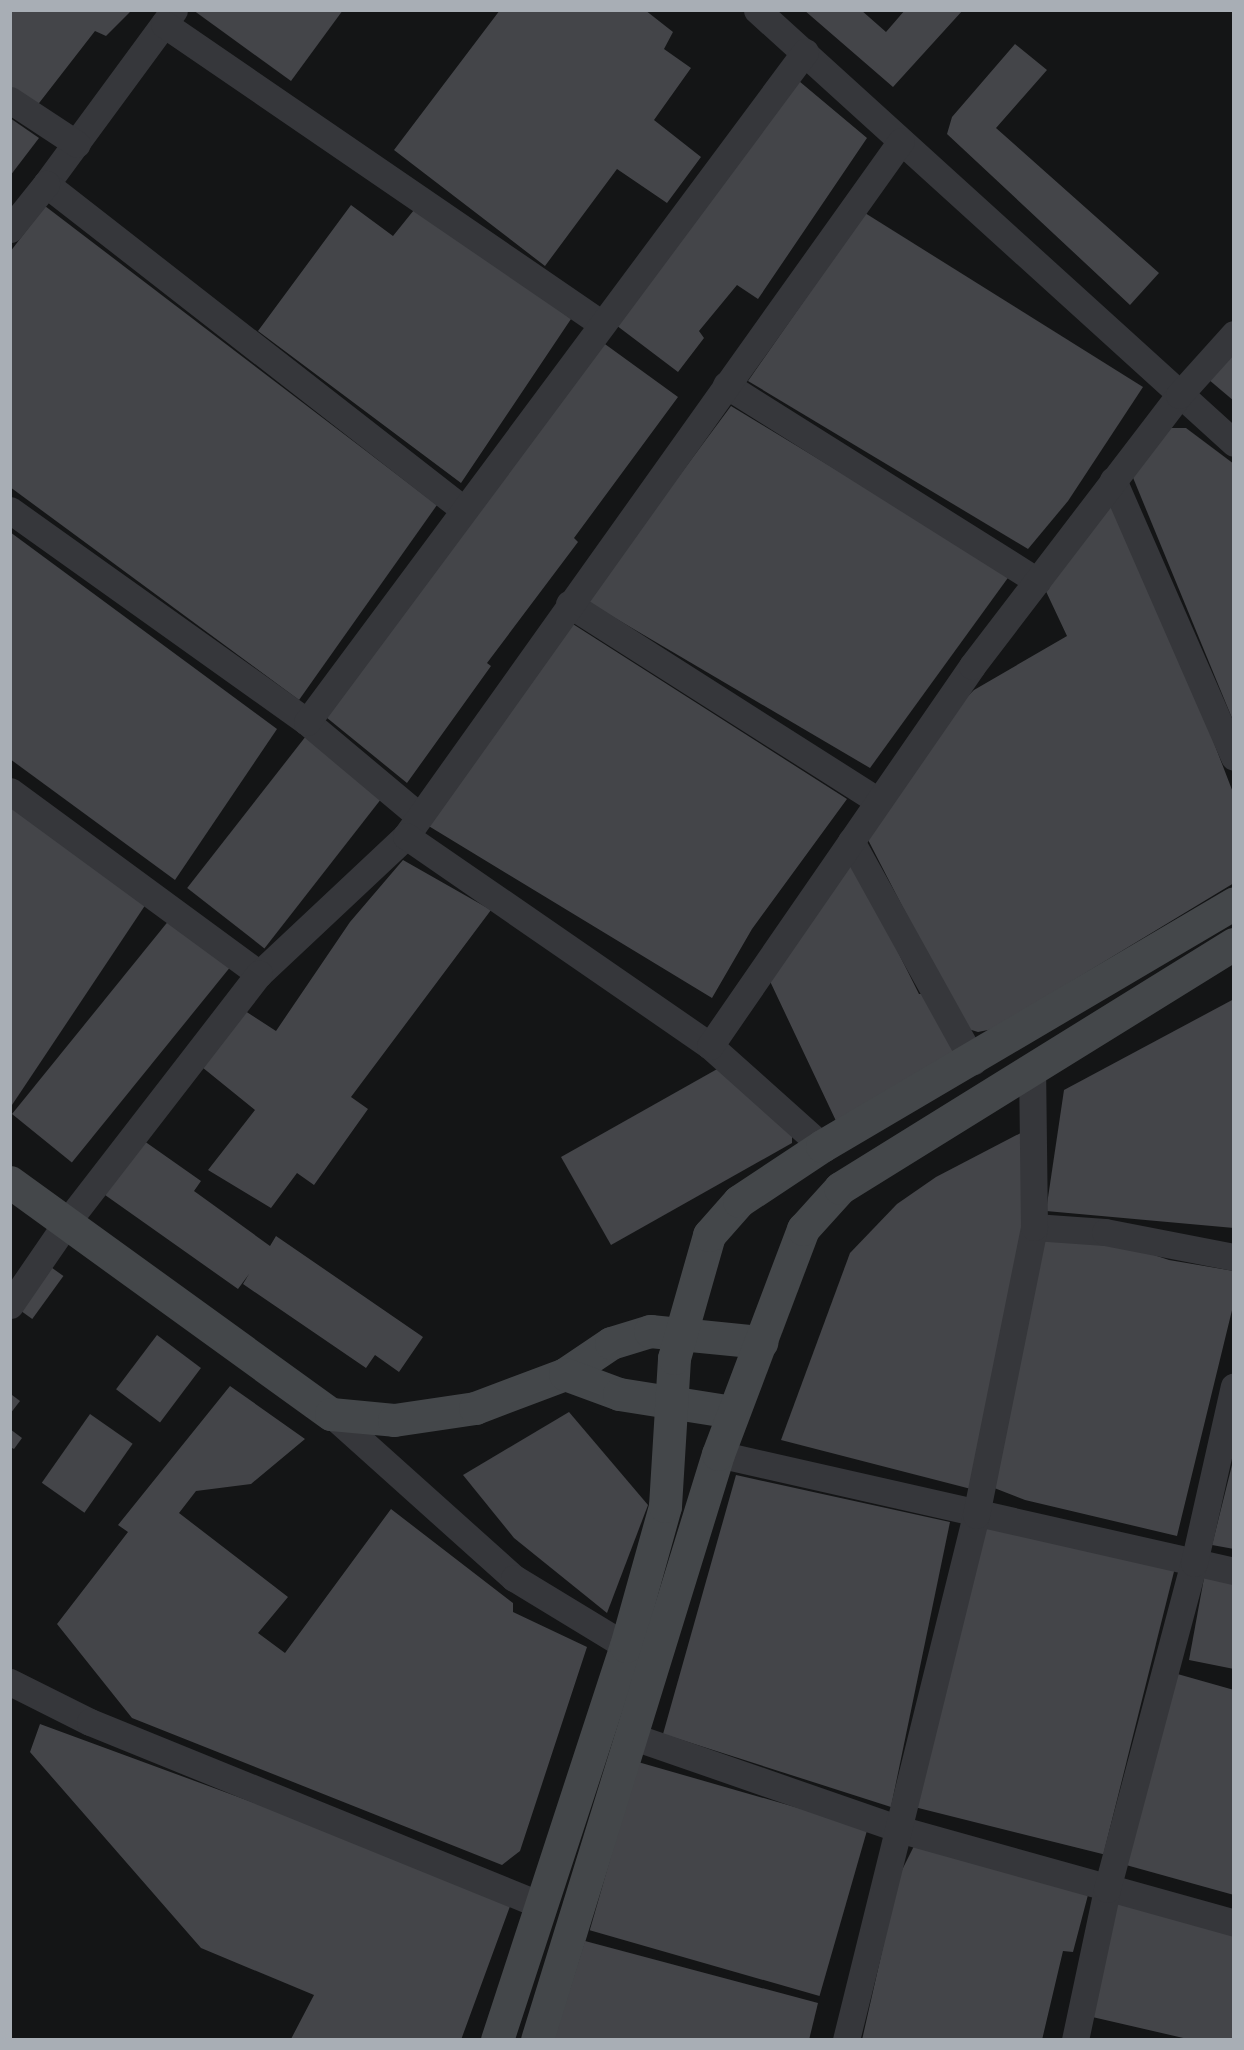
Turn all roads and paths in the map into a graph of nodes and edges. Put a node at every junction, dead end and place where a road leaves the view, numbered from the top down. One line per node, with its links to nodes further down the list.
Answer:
1 (757, 10): 3 (street)
2 (169, 17): 6 (street); 9 (street)
3 (805, 52): 5 (street); 9 (street)
4 (10, 100): 6 (street)
5 (902, 141): 11 (street); 12 (street)
6 (77, 144): 7 (street)
7 (46, 184): 8 (street); 15 (street)
8 (10, 229)
9 (602, 324): 15 (street)
10 (1233, 334): 12 (street)
11 (726, 385): 17 (street); 18 (street)
12 (1179, 395): 13 (street); 14 (street)
13 (1233, 443)
14 (1113, 480): 17 (street); 20 (street)
15 (463, 509): 19 (street)
16 (10, 510): 19 (street)
17 (1037, 581): 22 (street)
18 (569, 604): 22 (street); 23 (street)
19 (307, 722): 23 (street)
20 (1233, 757)
21 (10, 791): 27 (street)
22 (878, 801): 24 (street)
23 (412, 826): 27 (street); 28 (street)
24 (851, 841): 28 (street); 29 (street)
25 (1233, 903): 29 (street)
26 (1233, 944): 30 (street)
27 (260, 974): 33 (street)
28 (710, 1046): 31 (street)
29 (973, 1061): 31 (street)
30 (1032, 1068): 34 (street); 38 (street)
31 (822, 1146): 37 (street)
32 (10, 1182): 33 (street)
33 (67, 1222): 36 (street); 43 (street)
34 (1034, 1227): 35 (street); 45 (street)
35 (1233, 1257)
36 (10, 1305)
37 (679, 1330): 38 (street); 39 (street); 41 (street)
38 (761, 1342): 42 (street)
39 (565, 1374): 41 (street); 43 (street)
40 (1233, 1386): 46 (street)
41 (670, 1404): 42 (street); 48 (street)
42 (733, 1412): 44 (street)
43 (331, 1414): 48 (street)
44 (718, 1454): 45 (street); 50 (street)
45 (976, 1515): 46 (street); 51 (street)
46 (1194, 1563): 47 (street); 52 (street)
47 (1233, 1571)
48 (626, 1646): 53 (street)
49 (10, 1682): 53 (street)
50 (634, 1737): 51 (street); 56 (street)
51 (902, 1830): 52 (street); 57 (street)
52 (1107, 1889): 54 (street); 58 (street)
53 (543, 1906): 55 (street)
54 (1233, 1923)
55 (497, 2040)
56 (537, 2040)
57 (846, 2040)
58 (1075, 2040)

